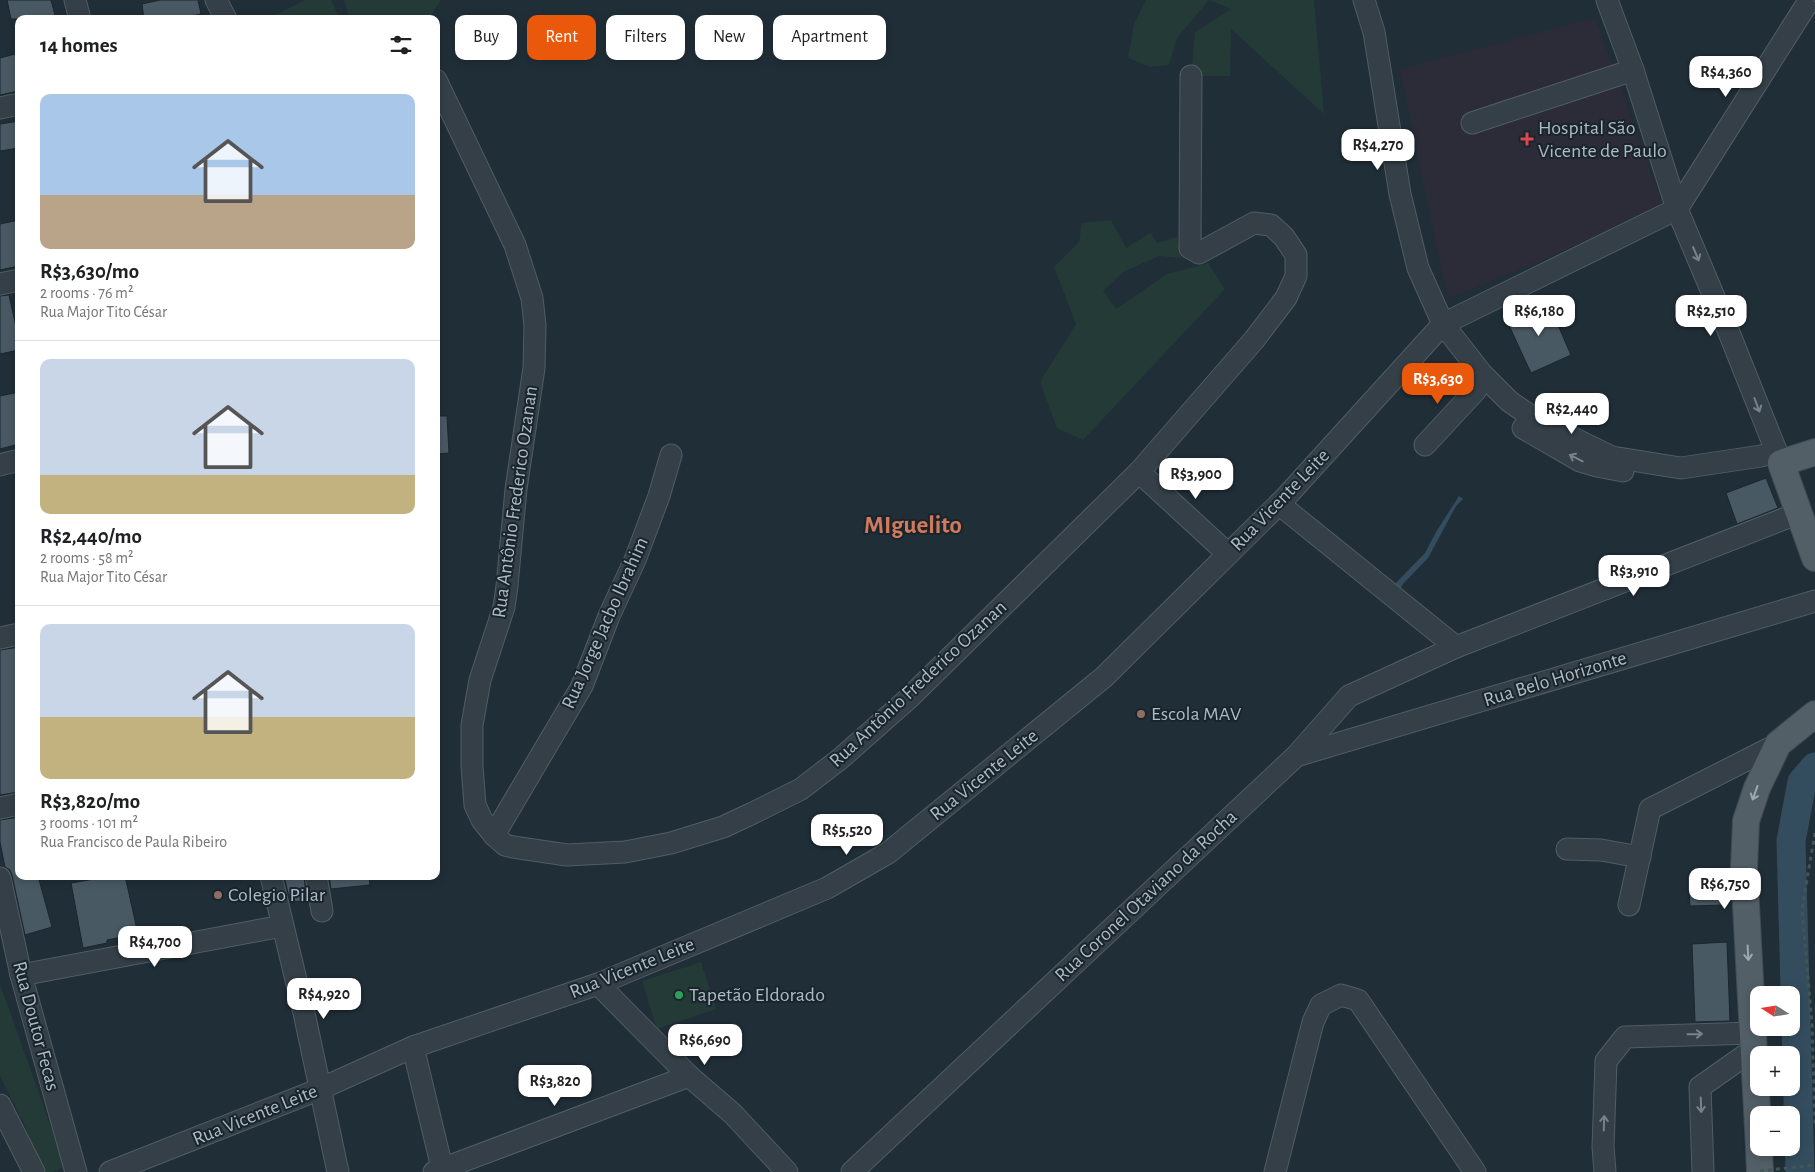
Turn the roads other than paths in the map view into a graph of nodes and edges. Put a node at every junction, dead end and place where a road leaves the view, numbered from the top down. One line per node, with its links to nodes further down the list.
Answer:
1 (75, 0): 6 (street)
2 (216, 0): 7 (street)
3 (1364, 0): 17 (street)
4 (1607, 0): 8 (street)
5 (1806, 8): 14 (street)
6 (79, 15)
7 (224, 15)
8 (1633, 70): 13 (street); 14 (street)
9 (1191, 76): 26 (street, Rua Antônio Frederico Ozanan)
10 (440, 88): 40 (street, Rua Antônio Frederico Ozanan)
11 (15, 105): 12 (street)
12 (0, 108)
13 (1472, 123)
14 (1677, 209): 17 (street, Rua Vicente Leite); 22 (street, one-way to 22)
15 (15, 281): 16 (street)
16 (0, 284)
17 (1438, 328): 18 (street); 23 (street); 27 (street, Rua Vicente Leite)
18 (1476, 390): 19 (street); 23 (street, one-way to 18)
19 (1425, 445)
20 (1815, 452): 22 (main road)
21 (671, 455): 40 (street, Rua Jorge Jacbo Ibrahim)
22 (1778, 457): 23 (street); 28 (main road)
23 (1743, 458)
24 (15, 461): 25 (street)
25 (0, 465)
26 (1139, 472): 29 (street); 40 (street, Rua Antônio Frederico Ozanan)
27 (1279, 504): 29 (street, Rua Vicente Leite); 34 (street)
28 (1799, 513): 30 (main road); 34 (street, Rua Coronel Otaviano da Rocha)
29 (1228, 554): 50 (street, Rua Vicente Leite)
30 (1815, 558)
31 (1815, 601): 37 (street, Rua Belo Horizonte)
32 (15, 635): 33 (street)
33 (0, 638)
34 (1456, 647): 37 (street, Rua Coronel Otaviano da Rocha)
35 (1815, 714): 36 (main road)
36 (1778, 744): 42 (street); 51 (main road, one-way to 51)
37 (1296, 756): 64 (street, Rua Coronel Otaviano da Rocha)
38 (15, 805): 39 (street)
39 (0, 808)
40 (494, 835)
41 (1567, 849): 42 (street)
42 (1640, 857): 46 (street)
43 (0, 878): 49 (street, Rua Doutor Fecas)
44 (272, 880): 48 (street)
45 (317, 880): 47 (street)
46 (1629, 905)
47 (322, 911)
48 (282, 926): 49 (street); 54 (street)
49 (21, 975): 60 (street, Rua Doutor Fecas)
50 (598, 984): 52 (street, Rua Vicente Leite); 53 (street)
51 (1753, 1041): 56 (main road); 67 (street, one-way to 51); 68 (street, one-way to 68)
52 (413, 1047): 54 (street, Rua Vicente Leite); 58 (street)
53 (689, 1076): 58 (street); 63 (street)
54 (320, 1089): 61 (street, Rua Vicente Leite); 62 (street)
55 (0, 1105): 59 (street)
56 (1757, 1106)
57 (1759, 1156): 69 (main road)
58 (439, 1171)
59 (34, 1172)
60 (76, 1172)
61 (110, 1172)
62 (338, 1172)
63 (787, 1172)
64 (852, 1172)
65 (1275, 1172): 66 (street)
66 (1475, 1172)
67 (1605, 1172)
68 (1703, 1172)
69 (1760, 1172)

